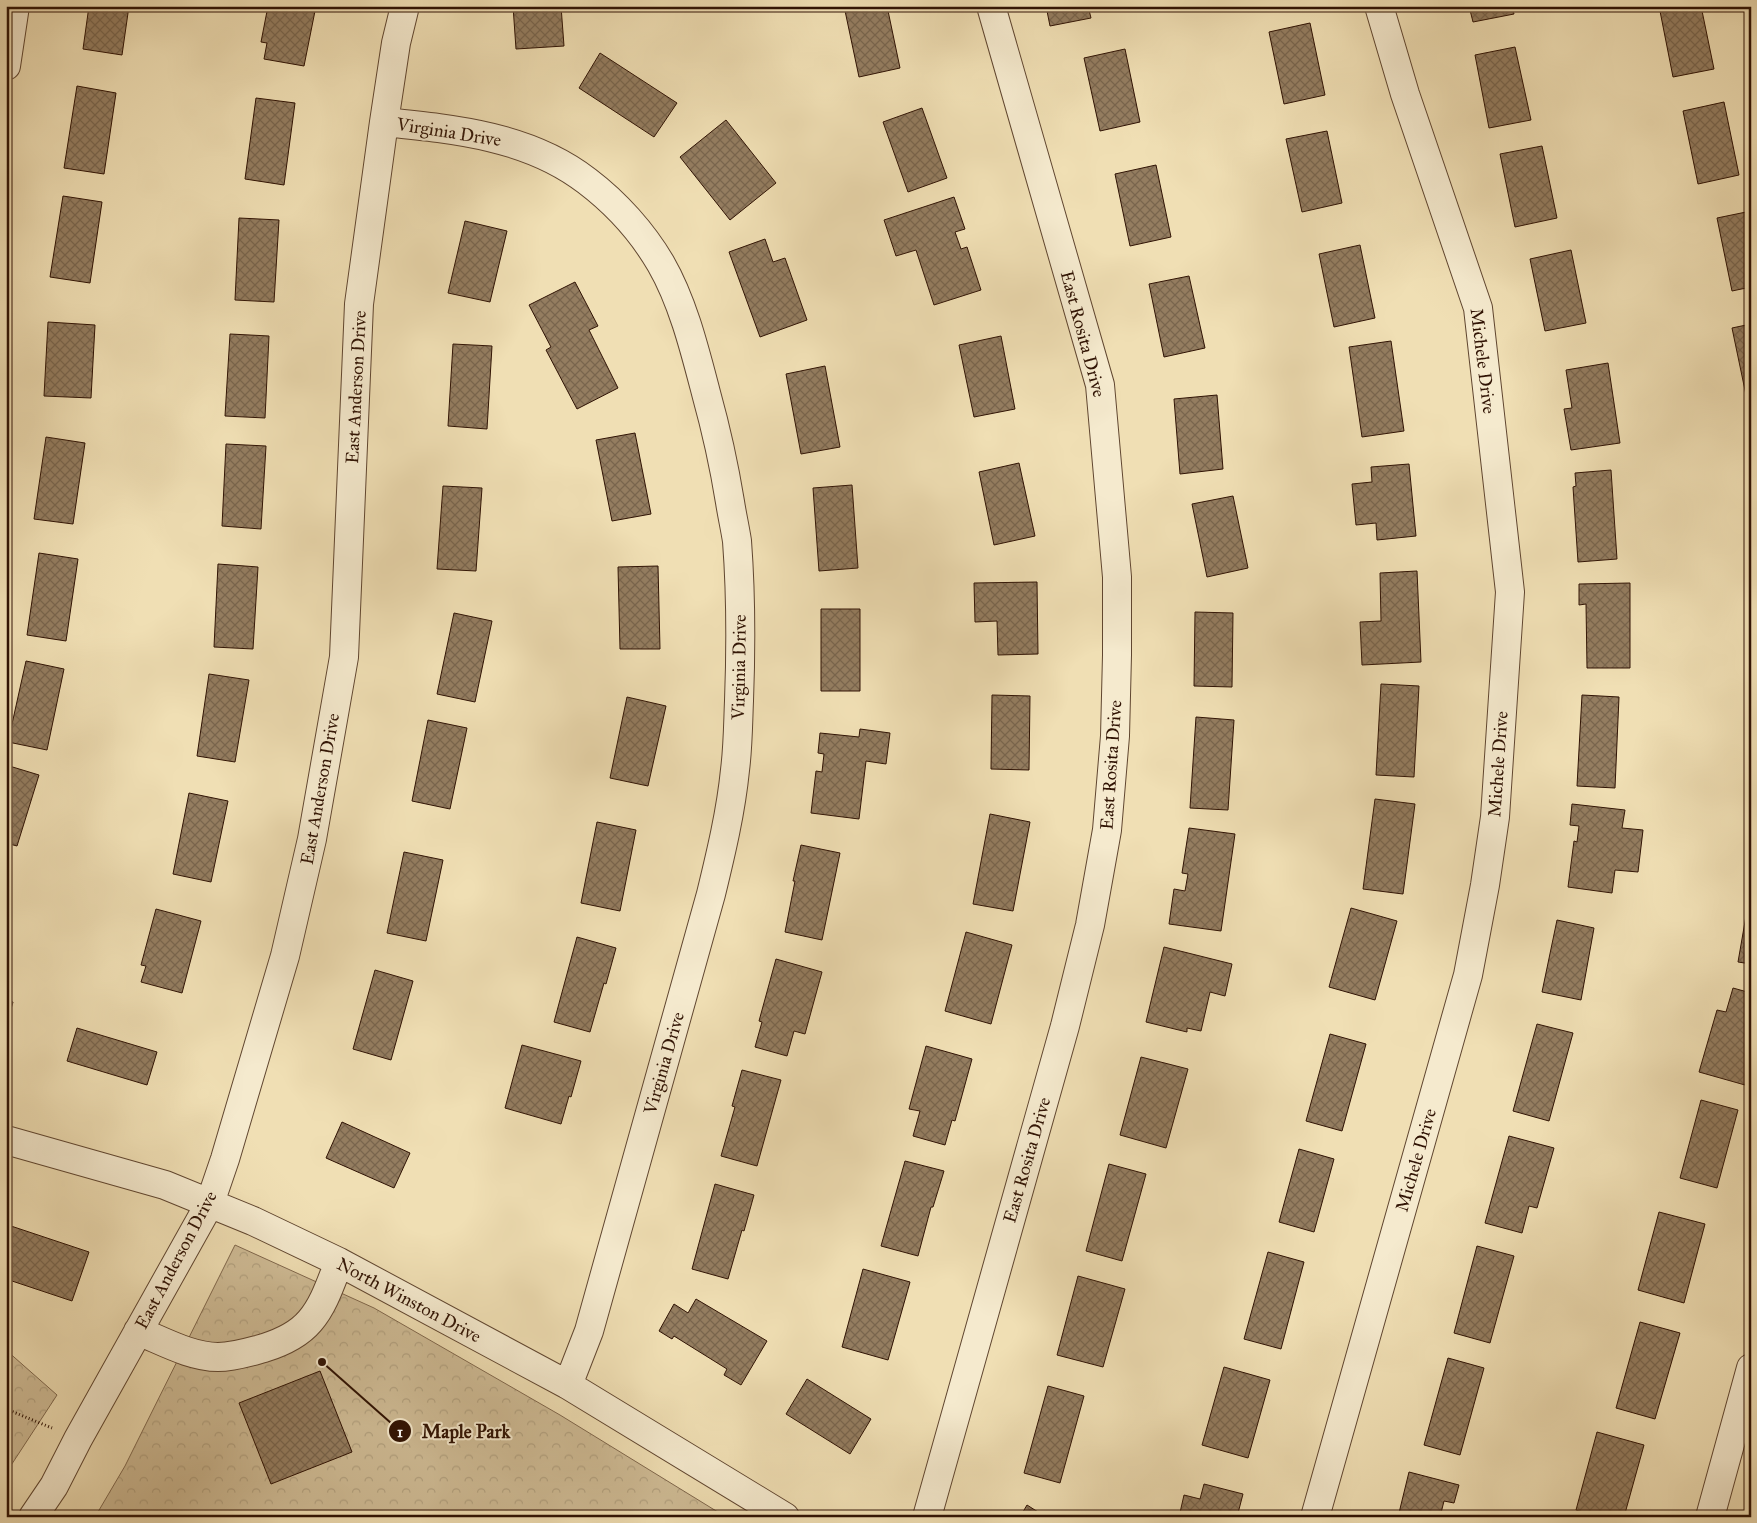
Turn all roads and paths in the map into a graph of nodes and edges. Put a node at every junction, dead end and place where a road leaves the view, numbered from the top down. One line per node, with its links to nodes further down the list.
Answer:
1 (15, 6): 5 (street)
2 (404, 6): 6 (street, East Anderson Drive)
3 (991, 6): 17 (street, East Rosita Drive)
4 (1379, 6): 18 (street, Michele Drive)
5 (6, 66)
6 (384, 122): 8 (street, East Anderson Drive); 12 (street, Virginia Drive)
7 (6, 1140): 8 (street, North Winston Drive)
8 (210, 1203): 9 (street, North Winston Drive); 10 (street, East Anderson Drive)
9 (339, 1262): 10 (street); 12 (street, North Winston Drive)
10 (138, 1331): 14 (street, East Anderson Drive)
11 (1751, 1368): 19 (street)
12 (568, 1385): 16 (street, North Winston Drive)
13 (6, 1408): 14 (path)
14 (78, 1439): 15 (street, East Anderson Drive)
15 (33, 1517)
16 (785, 1517)
17 (927, 1517)
18 (1316, 1517)
19 (1710, 1517)

